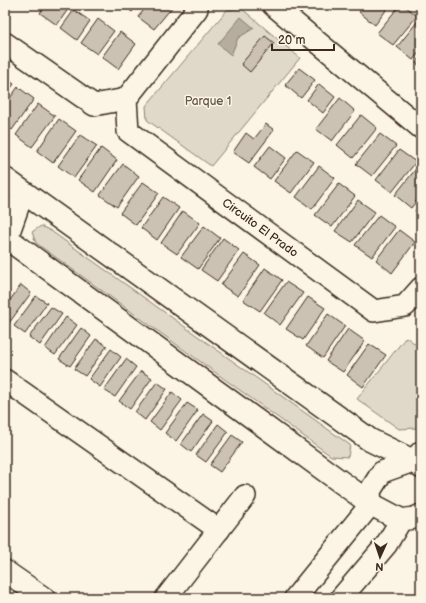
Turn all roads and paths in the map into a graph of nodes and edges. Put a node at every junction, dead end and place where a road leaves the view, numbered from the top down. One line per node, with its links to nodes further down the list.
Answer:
1 (197, 5): 4 (street)
2 (273, 5): 5 (street)
3 (5, 43): 4 (street)
4 (126, 99): 9 (street, Circuito El Prado)
5 (421, 128)
6 (5, 179): 7 (main road)
7 (23, 193): 8 (street); 11 (main road)
8 (6, 239): 13 (main road)
9 (421, 288)
10 (7, 386): 15 (street)
11 (418, 460): 13 (street)
12 (246, 496): 15 (street)
13 (371, 504): 14 (main road); 19 (street)
14 (411, 517): 20 (street)
15 (218, 530): 18 (street)
16 (5, 571): 17 (street)
17 (44, 598)
18 (166, 598)
19 (295, 598)
20 (341, 598)

